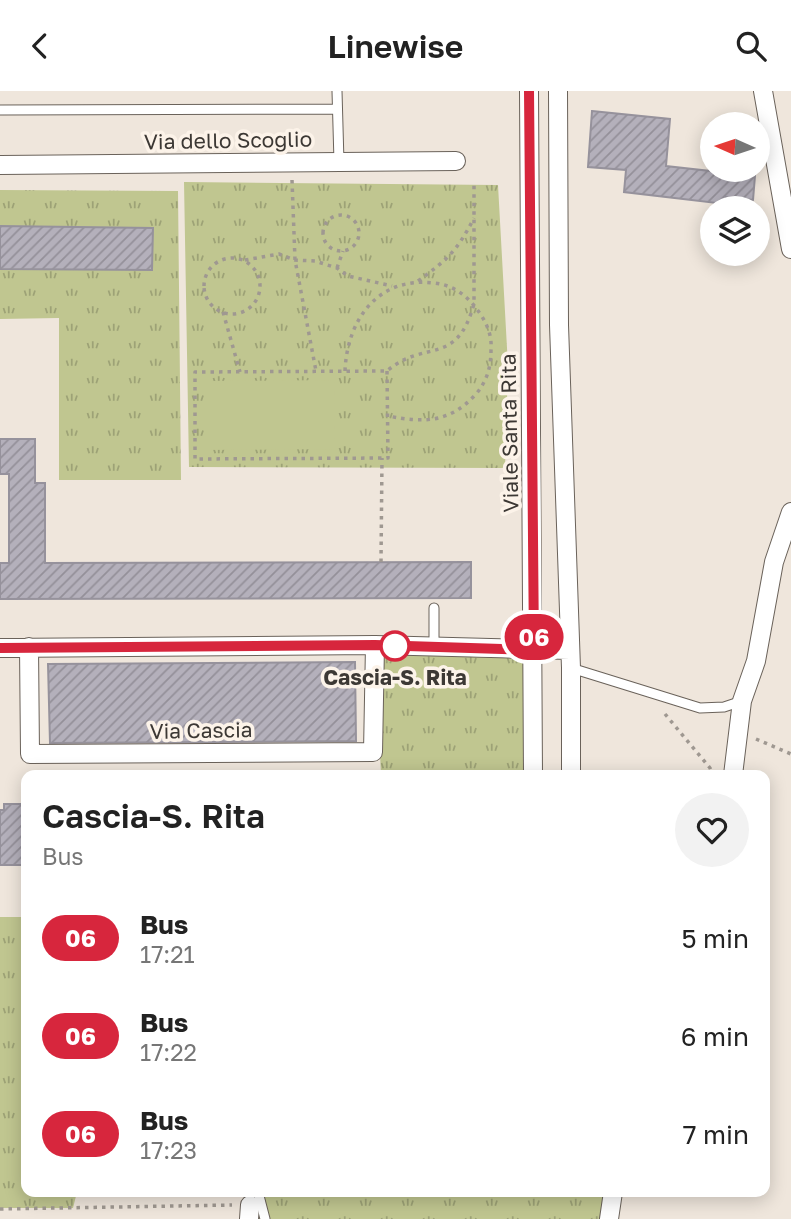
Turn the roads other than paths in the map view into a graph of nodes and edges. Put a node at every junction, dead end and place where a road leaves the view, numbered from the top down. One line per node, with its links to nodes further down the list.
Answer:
1 (337, 91): 5 (lane)
2 (529, 91): 11 (street, Viale Santa Rita)
3 (558, 91): 12 (street)
4 (763, 91): 10 (street)
5 (337, 109): 6 (lane); 8 (lane)
6 (0, 110)
7 (456, 161): 8 (street, Via dello Scoglio)
8 (339, 162): 9 (street, Via dello Scoglio)
9 (0, 165)
10 (791, 249)
11 (531, 328): 12 (street); 19 (street, Viale Santa Rita)
12 (560, 329): 20 (street)
13 (791, 512): 22 (street)
14 (434, 608): 17 (lane)
15 (375, 645): 16 (street); 16 (street, Via Cascia); 17 (street)
16 (29, 647): 18 (street)
17 (434, 647): 19 (street)
18 (0, 648)
19 (534, 650): 20 (street); 23 (street, Viale Santa Rita)
20 (570, 650): 21 (street)
21 (571, 669): 22 (lane); 24 (street)
22 (742, 701): 25 (street)
23 (533, 770)
24 (571, 770)
25 (734, 770)
26 (612, 1197): 29 (street)
27 (253, 1202): 28 (lane)
28 (265, 1219)
29 (609, 1219)

